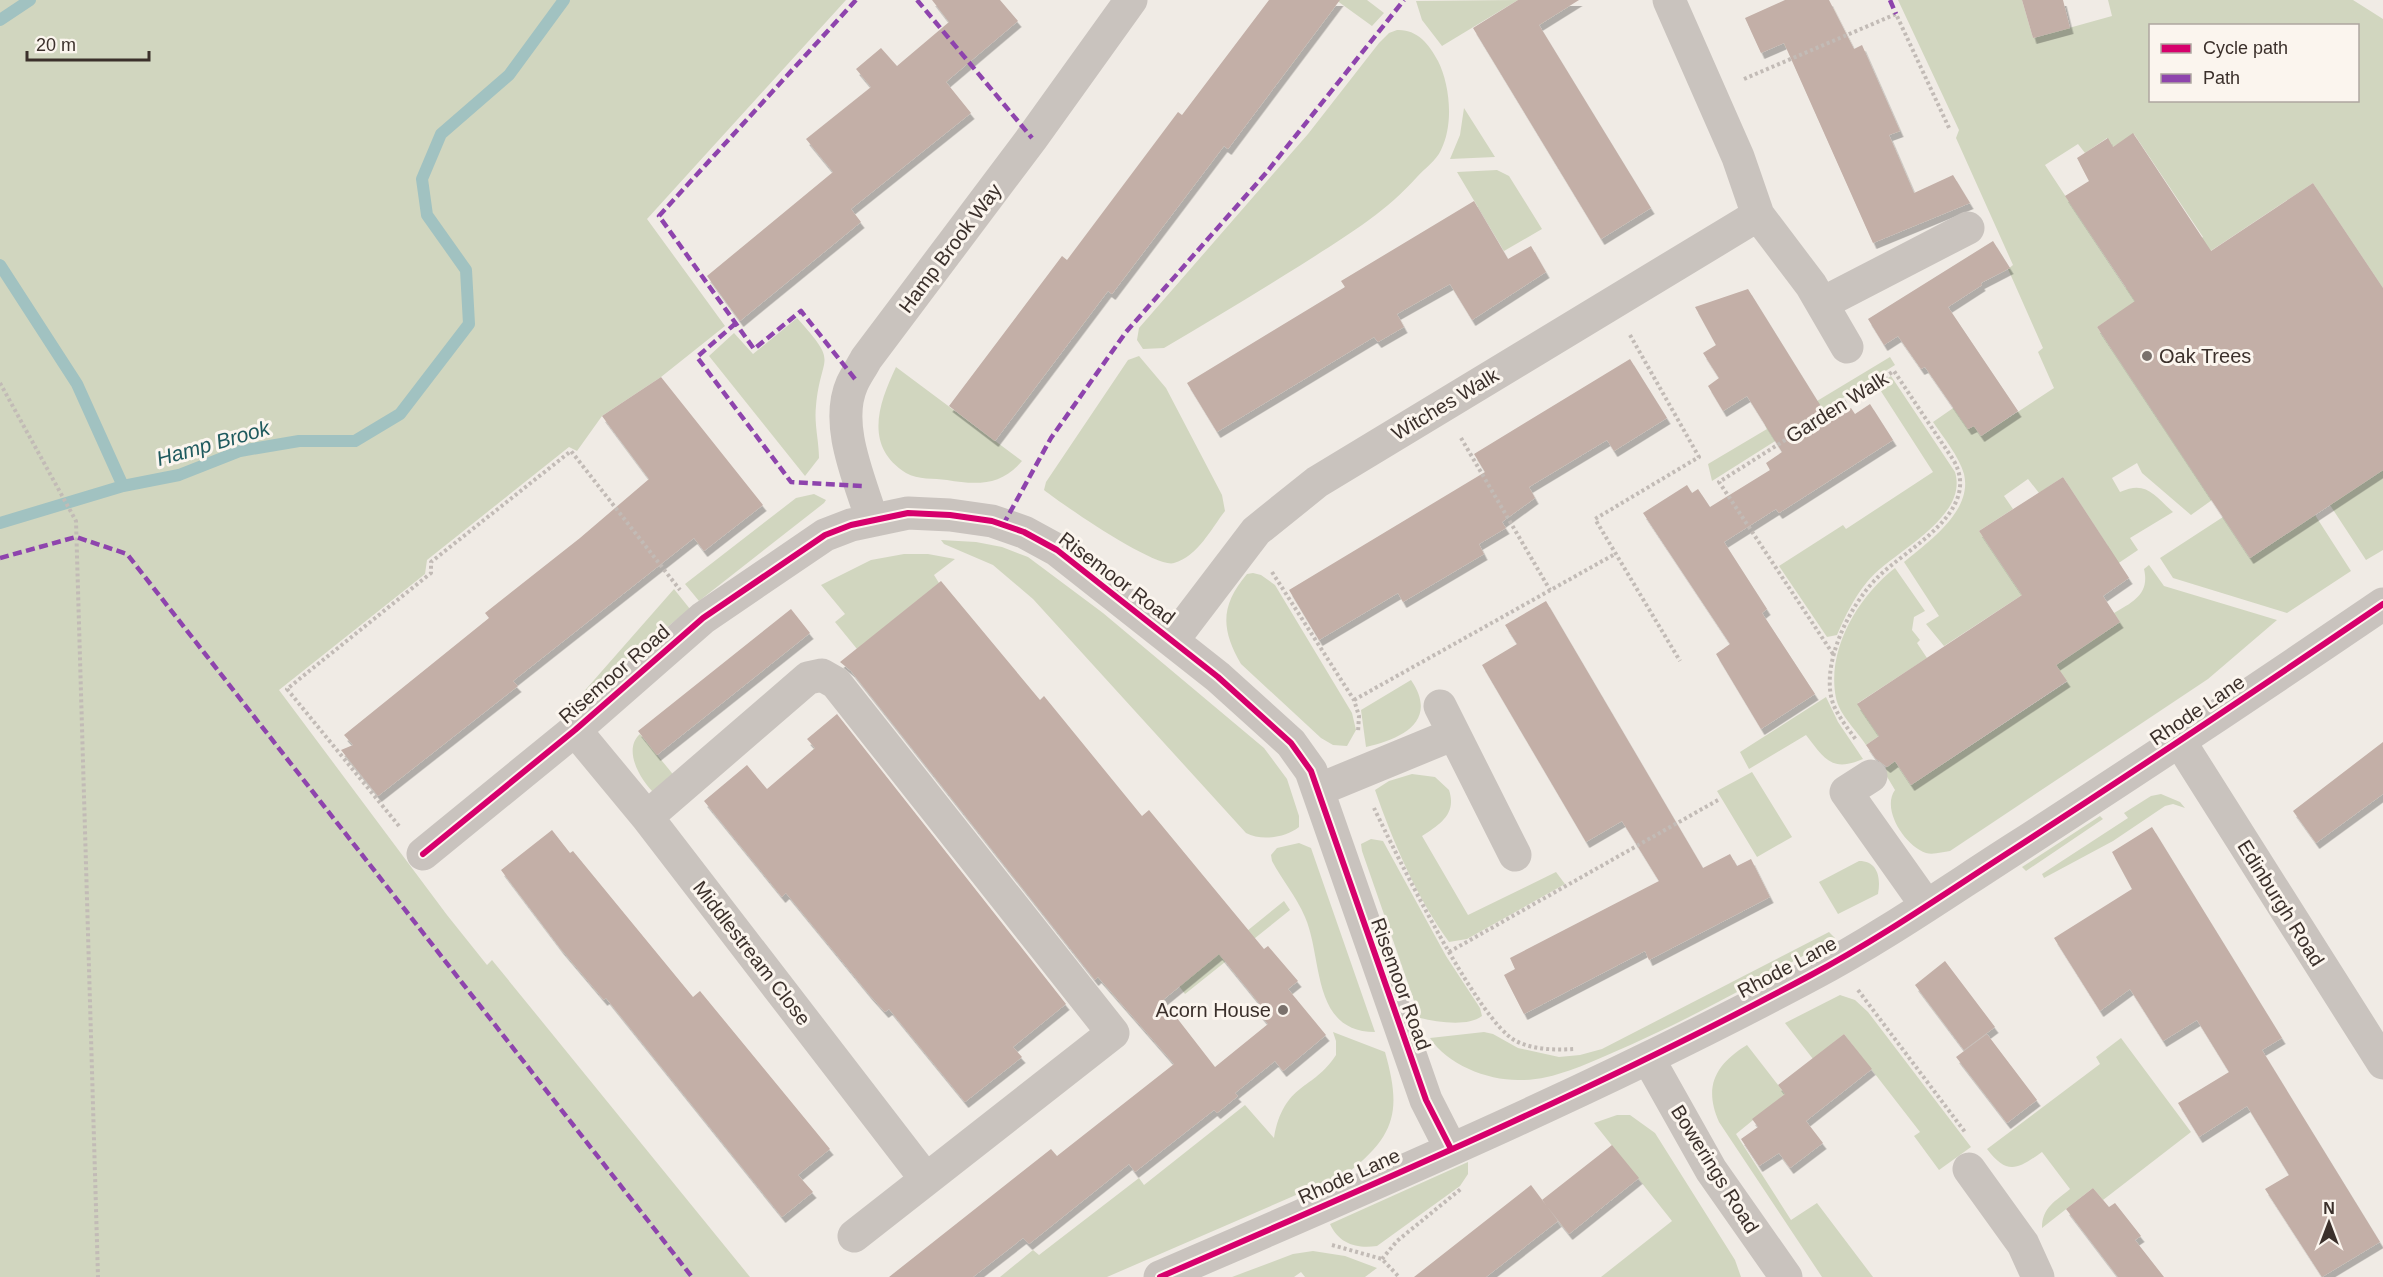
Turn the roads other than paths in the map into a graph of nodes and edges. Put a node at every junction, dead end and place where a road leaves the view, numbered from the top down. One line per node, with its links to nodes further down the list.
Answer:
1 (1131, 0): 7 (street, Hamp Brook Way)
2 (1670, 0): 3 (street)
3 (1758, 215): 5 (street); 9 (street, Witches Walk)
4 (1968, 228): 5 (street)
5 (1823, 303): 6 (street)
6 (1847, 347)
7 (872, 520): 9 (street, Risemoor Road); 10 (street, Risemoor Road)
8 (2383, 604): 11 (street, Rhode Lane)
9 (1173, 640): 13 (street, Risemoor Road)
10 (575, 730): 14 (street, Middlestream Close); 15 (street, Risemoor Road)
11 (2180, 742): 17 (street, Rhode Lane); 19 (street, Edinburgh Road)
12 (1870, 776): 17 (street)
13 (1318, 790): 16 (street); 20 (street, Risemoor Road)
14 (647, 817): 22 (street, Middlestream Close); 22 (street)
15 (423, 854)
16 (1515, 855)
17 (1926, 905): 18 (street, Rhode Lane)
18 (1648, 1058): 20 (street, Rhode Lane); 25 (street, Bowerings Road)
19 (2383, 1063)
20 (1451, 1149): 24 (street, Rhode Lane)
21 (1969, 1169): 26 (street)
22 (925, 1178): 23 (street)
23 (854, 1236)
24 (1160, 1277)
25 (1785, 1277)
26 (2038, 1277)

